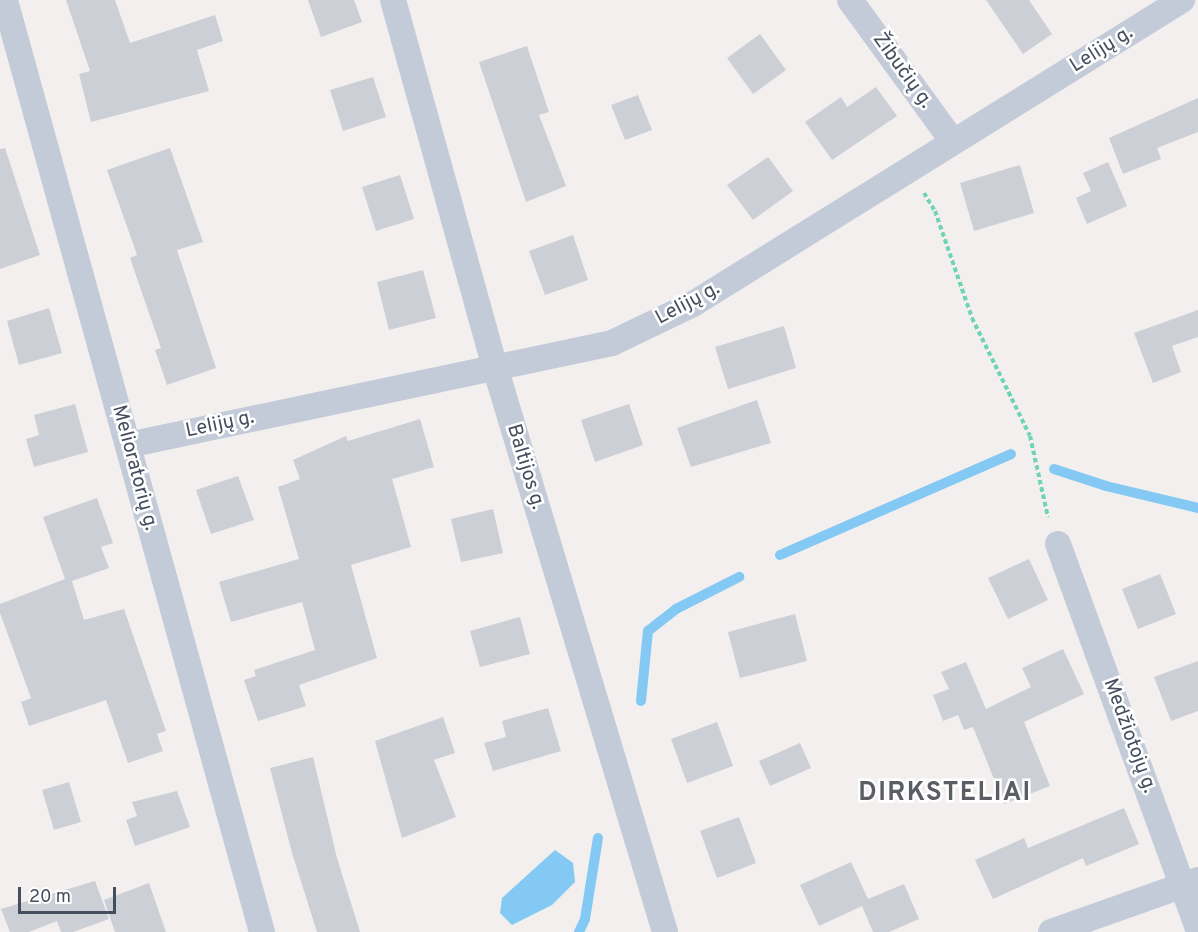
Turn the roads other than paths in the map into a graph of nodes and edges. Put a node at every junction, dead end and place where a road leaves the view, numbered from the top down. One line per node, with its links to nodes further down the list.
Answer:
1 (393, 0): 6 (street, Baltijos g.)
2 (850, 0): 5 (street, Žibučių g.)
3 (1182, 0): 5 (street, Lelijų g.)
4 (6, 4): 7 (street, Melioratorių g.)
5 (953, 142): 6 (street, Lelijų g.)
6 (495, 367): 7 (street, Lelijų g.); 12 (street, Baltijos g.)
7 (128, 445): 11 (street, Melioratorių g.)
8 (1058, 544): 9 (street, Medžiotojų g.)
9 (1191, 883): 10 (street, Medžiotojų g.); 13 (street)
10 (1198, 928)
11 (262, 932)
12 (665, 932)
13 (1051, 932)

